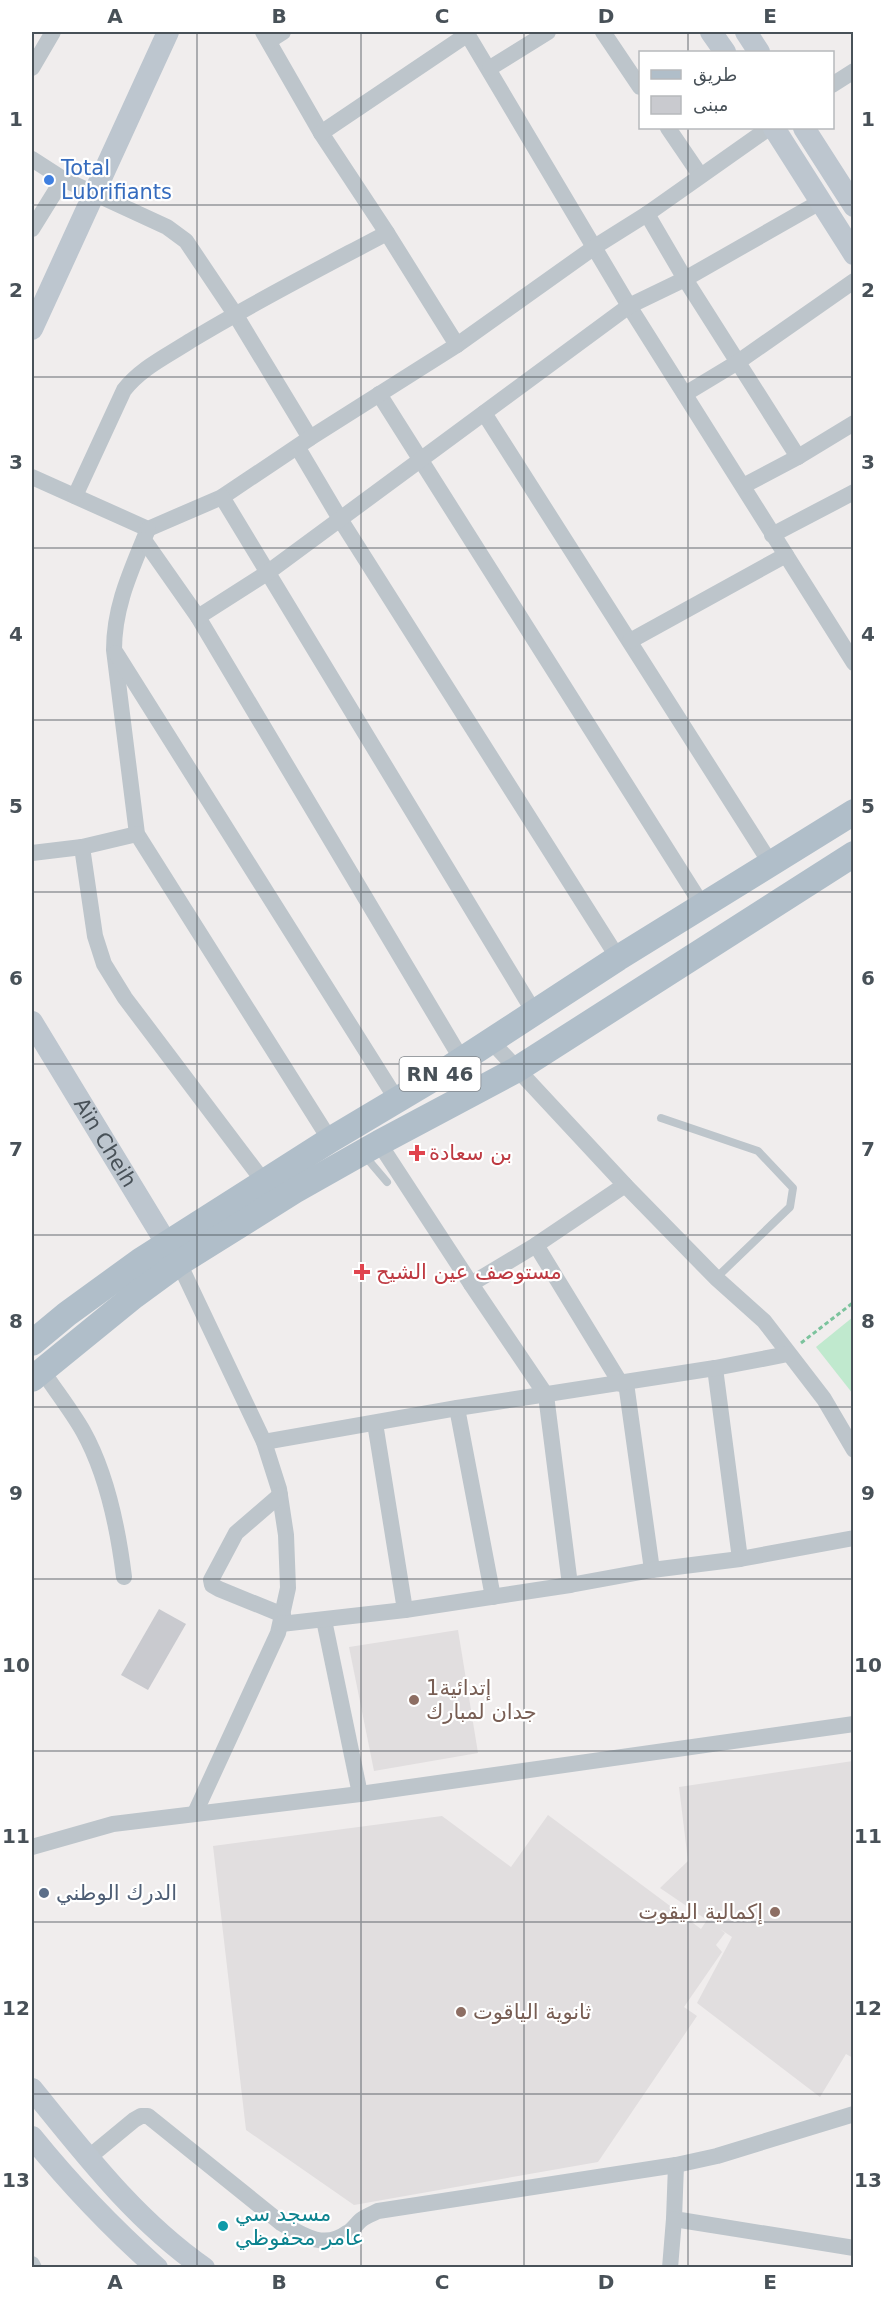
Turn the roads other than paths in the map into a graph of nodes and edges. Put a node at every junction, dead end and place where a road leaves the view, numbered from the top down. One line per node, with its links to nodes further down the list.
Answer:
1 (53, 32): 12 (street)
2 (168, 32): 25 (street)
3 (283, 32): 9 (street)
4 (548, 32): 13 (street)
5 (603, 32): 16 (street)
6 (711, 32): 10 (street)
7 (746, 32): 11 (street)
8 (467, 33): 13 (street); 21 (street)
9 (266, 36): 21 (street)
10 (724, 51)
11 (758, 51)
12 (32, 68)
13 (490, 68): 31 (street)
14 (854, 71): 15 (street)
15 (834, 84)
16 (639, 86)
17 (669, 129): 23 (street)
18 (768, 129): 23 (street)
19 (775, 129): 27 (street)
20 (805, 129): 26 (street)
21 (321, 134): 30 (street)
22 (32, 159): 24 (street)
23 (700, 175): 28 (street)
24 (63, 179): 25 (street); 29 (street)
25 (93, 192): 36 (street); 37 (street)
26 (851, 198)
27 (820, 202): 32 (street); 33 (street)
28 (647, 214): 31 (street); 33 (street)
29 (32, 229)
30 (387, 233): 36 (street); 38 (street)
31 (596, 246): 35 (street); 38 (street)
32 (854, 254)
33 (685, 279): 35 (street); 39 (street)
34 (854, 281): 39 (street)
35 (629, 306): 41 (street); 42 (street)
36 (235, 314): 44 (street); 50 (street)
37 (32, 329)
38 (457, 345): 40 (street)
39 (738, 362): 41 (street); 45 (street)
40 (379, 394): 44 (street); 46 (street)
41 (685, 394): 48 (street)
42 (484, 413): 46 (street); 58 (street)
43 (854, 423): 45 (street)
44 (304, 443): 51 (street); 52 (street)
45 (798, 457): 48 (street)
46 (419, 461): 52 (street); 67 (street)
47 (32, 477): 50 (street)
48 (743, 486): 54 (street)
49 (854, 492): 54 (street)
50 (75, 496): 53 (street)
51 (222, 497): 53 (street); 56 (street)
52 (340, 519): 56 (street); 68 (street)
53 (146, 534): 57 (street); 59 (street)
54 (772, 535): 55 (street)
55 (786, 555): 58 (street); 60 (street)
56 (267, 573): 57 (street); 69 (street)
57 (198, 617): 72 (street)
58 (630, 641): 66 (street)
59 (114, 650): 62 (street); 74 (street)
60 (854, 663)
61 (854, 812): 66 (main road, RN 46)
62 (137, 834): 63 (street); 76 (street)
63 (82, 847): 64 (street); 78 (street)
64 (32, 853)
65 (854, 854): 73 (main road, RN 46)
66 (771, 864): 67 (main road, RN 46)
67 (702, 905): 68 (main road, RN 46)
68 (618, 958): 69 (main road, RN 46)
69 (534, 1012): 71 (main road, RN 46)
70 (32, 1022): 82 (street, Aïn Cheih)
71 (491, 1041): 72 (main road, RN 46); 73 (street)
72 (462, 1060): 74 (main road, RN 46)
73 (516, 1070): 77 (main road, RN 46); 80 (street)
74 (397, 1100): 76 (main road, RN 46)
75 (661, 1118): 83 (lane)
76 (330, 1140): 78 (main road, RN 46)
77 (370, 1148): 79 (lane); 82 (main road, RN 46); 84 (street)
78 (264, 1182): 82 (main road, RN 46)
79 (387, 1182)
80 (625, 1185): 81 (street); 83 (street)
81 (536, 1245): 84 (street); 89 (street)
82 (172, 1254): 85 (main road, RN 46); 88 (main road, RN 46); 93 (street)
83 (716, 1278): 86 (street)
84 (471, 1284): 90 (street)
85 (32, 1343)
86 (788, 1353): 87 (street); 94 (street)
87 (715, 1368): 89 (street); 97 (street)
88 (37, 1374): 99 (street)
89 (623, 1383): 90 (street); 98 (street)
90 (546, 1395): 91 (street); 100 (street)
91 (457, 1408): 92 (street); 101 (street)
92 (375, 1423): 93 (street); 102 (street)
93 (264, 1442): 95 (street)
94 (854, 1450)
95 (280, 1495): 103 (street); 103 (street)
96 (854, 1538): 97 (street)
97 (740, 1559): 98 (street)
98 (652, 1570): 100 (street)
99 (124, 1577)
100 (570, 1585): 101 (street)
101 (492, 1597): 102 (street)
102 (405, 1611): 104 (street)
103 (282, 1619): 104 (street); 107 (street)
104 (324, 1620): 106 (street)
105 (854, 1724): 106 (street)
106 (360, 1794): 107 (street)
107 (195, 1813): 108 (street)
108 (32, 1847)
109 (32, 2089): 112 (street)
110 (854, 2114): 113 (street)
111 (32, 2137): 116 (street)
112 (88, 2158): 113 (street); 117 (street)
113 (676, 2165): 114 (street)
114 (674, 2219): 115 (street); 118 (street)
115 (854, 2248)
116 (157, 2268)
117 (204, 2268)
118 (670, 2268)

